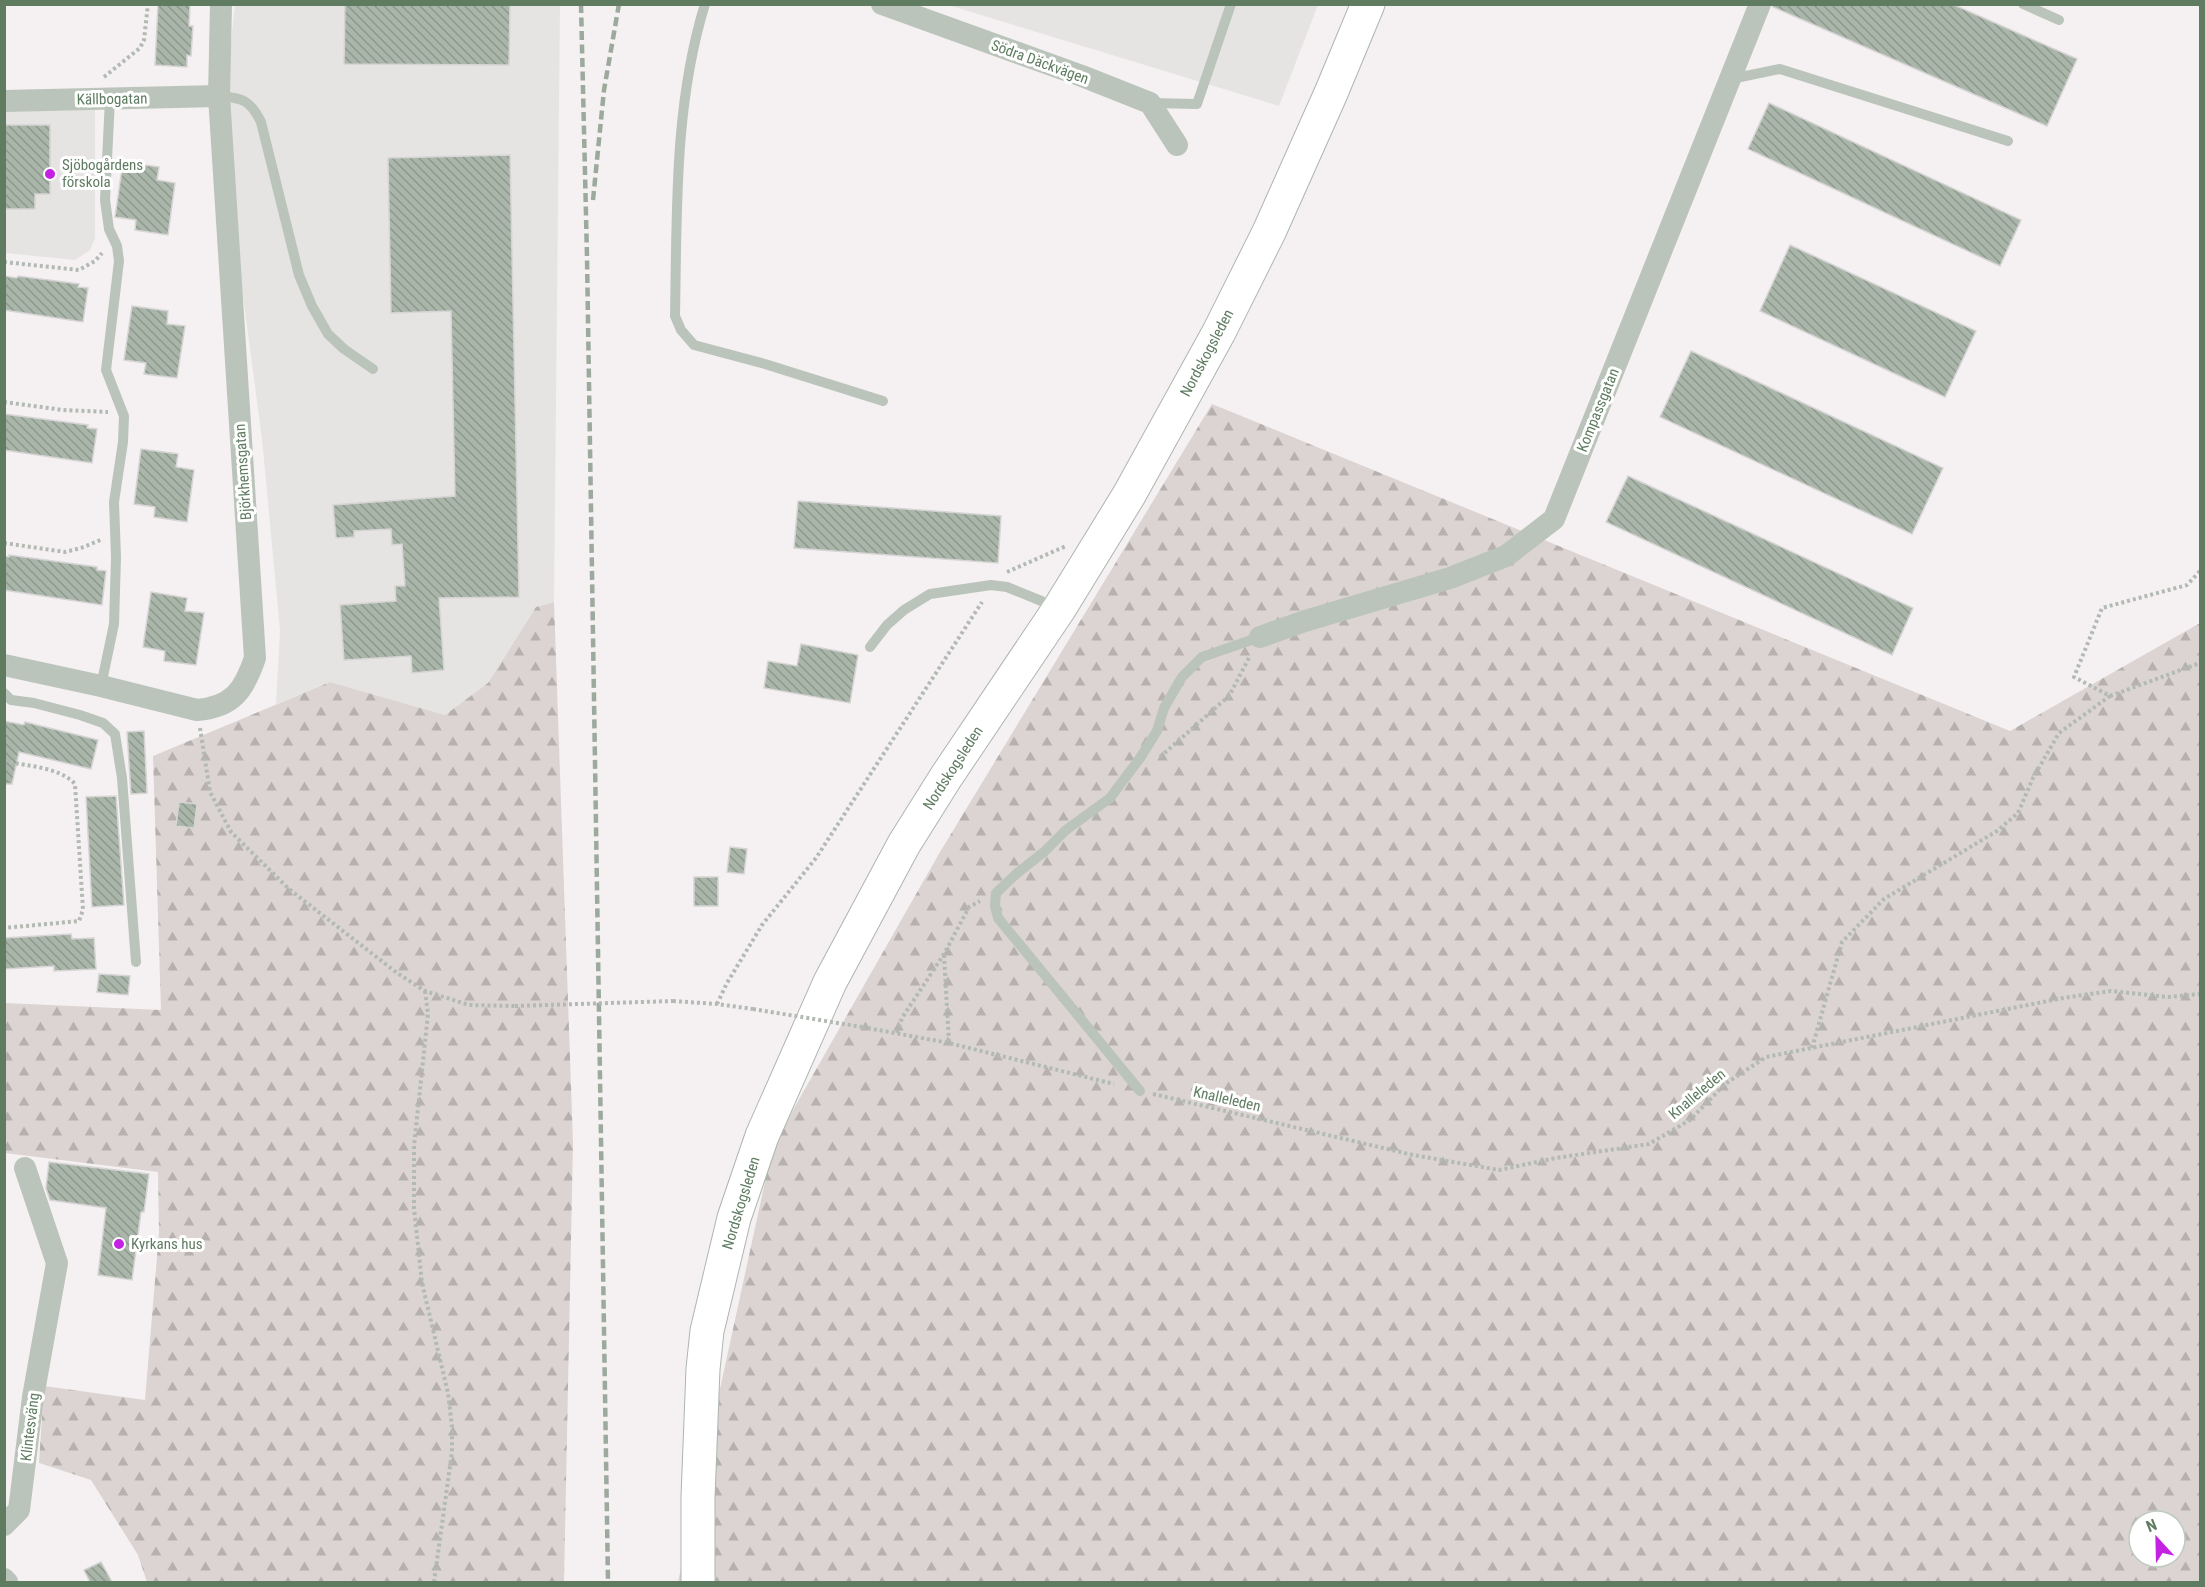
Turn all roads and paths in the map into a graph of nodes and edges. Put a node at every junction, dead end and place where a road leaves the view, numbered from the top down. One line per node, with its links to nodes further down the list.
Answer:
1 (148, 4): 12 (path)
2 (220, 4): 11 (street, Björkhemsgatan)
3 (705, 4): 20 (lane)
4 (882, 4): 14 (street, Södra Däckvägen)
5 (1231, 4): 14 (lane)
6 (1368, 4): 28 (main road, Nordskogsleden)
7 (1760, 4): 10 (street, Kompassgatan)
8 (2023, 4): 9 (lane)
9 (2059, 20)
10 (1731, 79): 15 (lane); 29 (street, Kompassgatan)
11 (219, 96): 12 (street, Källbogatan); 19 (lane); 36 (street, Björkhemsgatan)
12 (99, 99): 13 (street, Källbogatan); 17 (lane)
13 (4, 101)
14 (1150, 103): 16 (street)
15 (2008, 141)
16 (1177, 146)
17 (112, 236): 18 (path); 22 (lane)
18 (4, 262)
19 (373, 369)
20 (883, 401)
21 (4, 402): 22 (path)
22 (123, 412): 23 (lane)
23 (115, 533): 25 (path); 33 (lane)
24 (1072, 542): 27 (path)
25 (4, 543)
26 (2200, 572): 35 (path)
27 (991, 585): 28 (lane); 30 (lane); 44 (path)
28 (1059, 609): 52 (main road, Nordskogsleden)
29 (1260, 637): 48 (lane)
30 (870, 647)
31 (2200, 663): 35 (path)
32 (5, 670): 33 (street, Björkhemsgatan)
33 (101, 686): 36 (street, Björkhemsgatan)
34 (4, 693): 41 (lane)
35 (2110, 696): 47 (path)
36 (197, 710): 42 (path, Knalleleden)
37 (4, 761): 39 (path)
38 (969, 907): 40 (path)
39 (4, 928)
40 (944, 954): 45 (path); 46 (path)
41 (136, 962)
42 (425, 991): 44 (path, Knalleleden, bridge); 51 (path)
43 (2200, 994): 47 (path, Knalleleden)
44 (717, 1004): 45 (path, Knalleleden, bridge)
45 (897, 1033): 46 (path, Knalleleden)
46 (949, 1043): 48 (path, Knalleleden)
47 (1812, 1048): 48 (path, Knalleleden)
48 (1140, 1091)
49 (25, 1168): 50 (street, Klintesväng)
50 (4, 1525)
51 (434, 1582)
52 (698, 1582)

